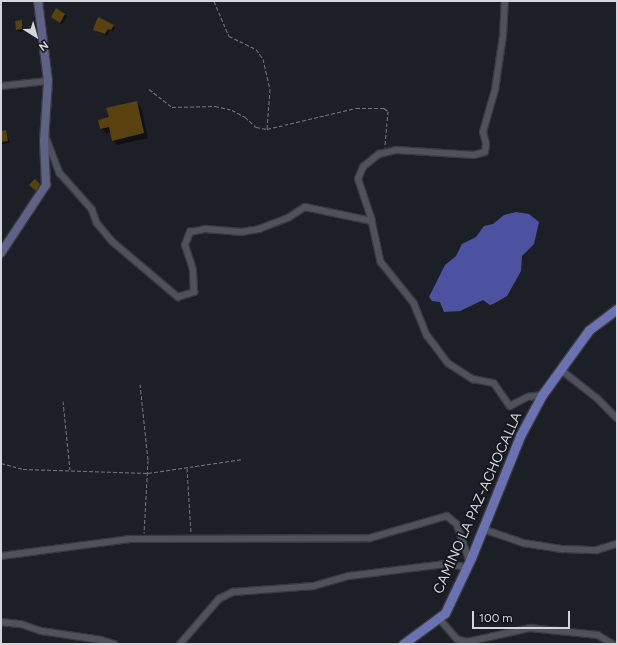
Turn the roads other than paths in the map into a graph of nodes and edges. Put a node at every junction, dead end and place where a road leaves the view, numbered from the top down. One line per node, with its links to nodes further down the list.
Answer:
1 (38, 1): 3 (street)
2 (505, 1): 6 (street)
3 (48, 81): 4 (street); 5 (street)
4 (1, 86)
5 (44, 133): 6 (street); 7 (street)
6 (372, 221): 10 (street)
7 (1, 252)
8 (617, 309): 9 (main road, CAMINO LA PAZ-ACHOCALLA)
9 (560, 369): 10 (main road, CAMINO LA PAZ-ACHOCALLA); 11 (street)
10 (542, 395): 12 (main road, CAMINO LA PAZ-ACHOCALLA)
11 (617, 418)
12 (483, 529): 13 (street); 15 (main road, CAMINO LA PAZ-ACHOCALLA)
13 (617, 544)
14 (1, 556): 15 (street)
15 (468, 564): 16 (main road, CAMINO LA PAZ-ACHOCALLA); 21 (street)
16 (440, 618): 18 (street); 22 (main road, CAMINO LA PAZ-ACHOCALLA)
17 (1, 622): 20 (street)
18 (458, 641): 23 (street)
19 (617, 642): 23 (street)
20 (114, 644)
21 (180, 644)
22 (403, 644)
23 (614, 644)

